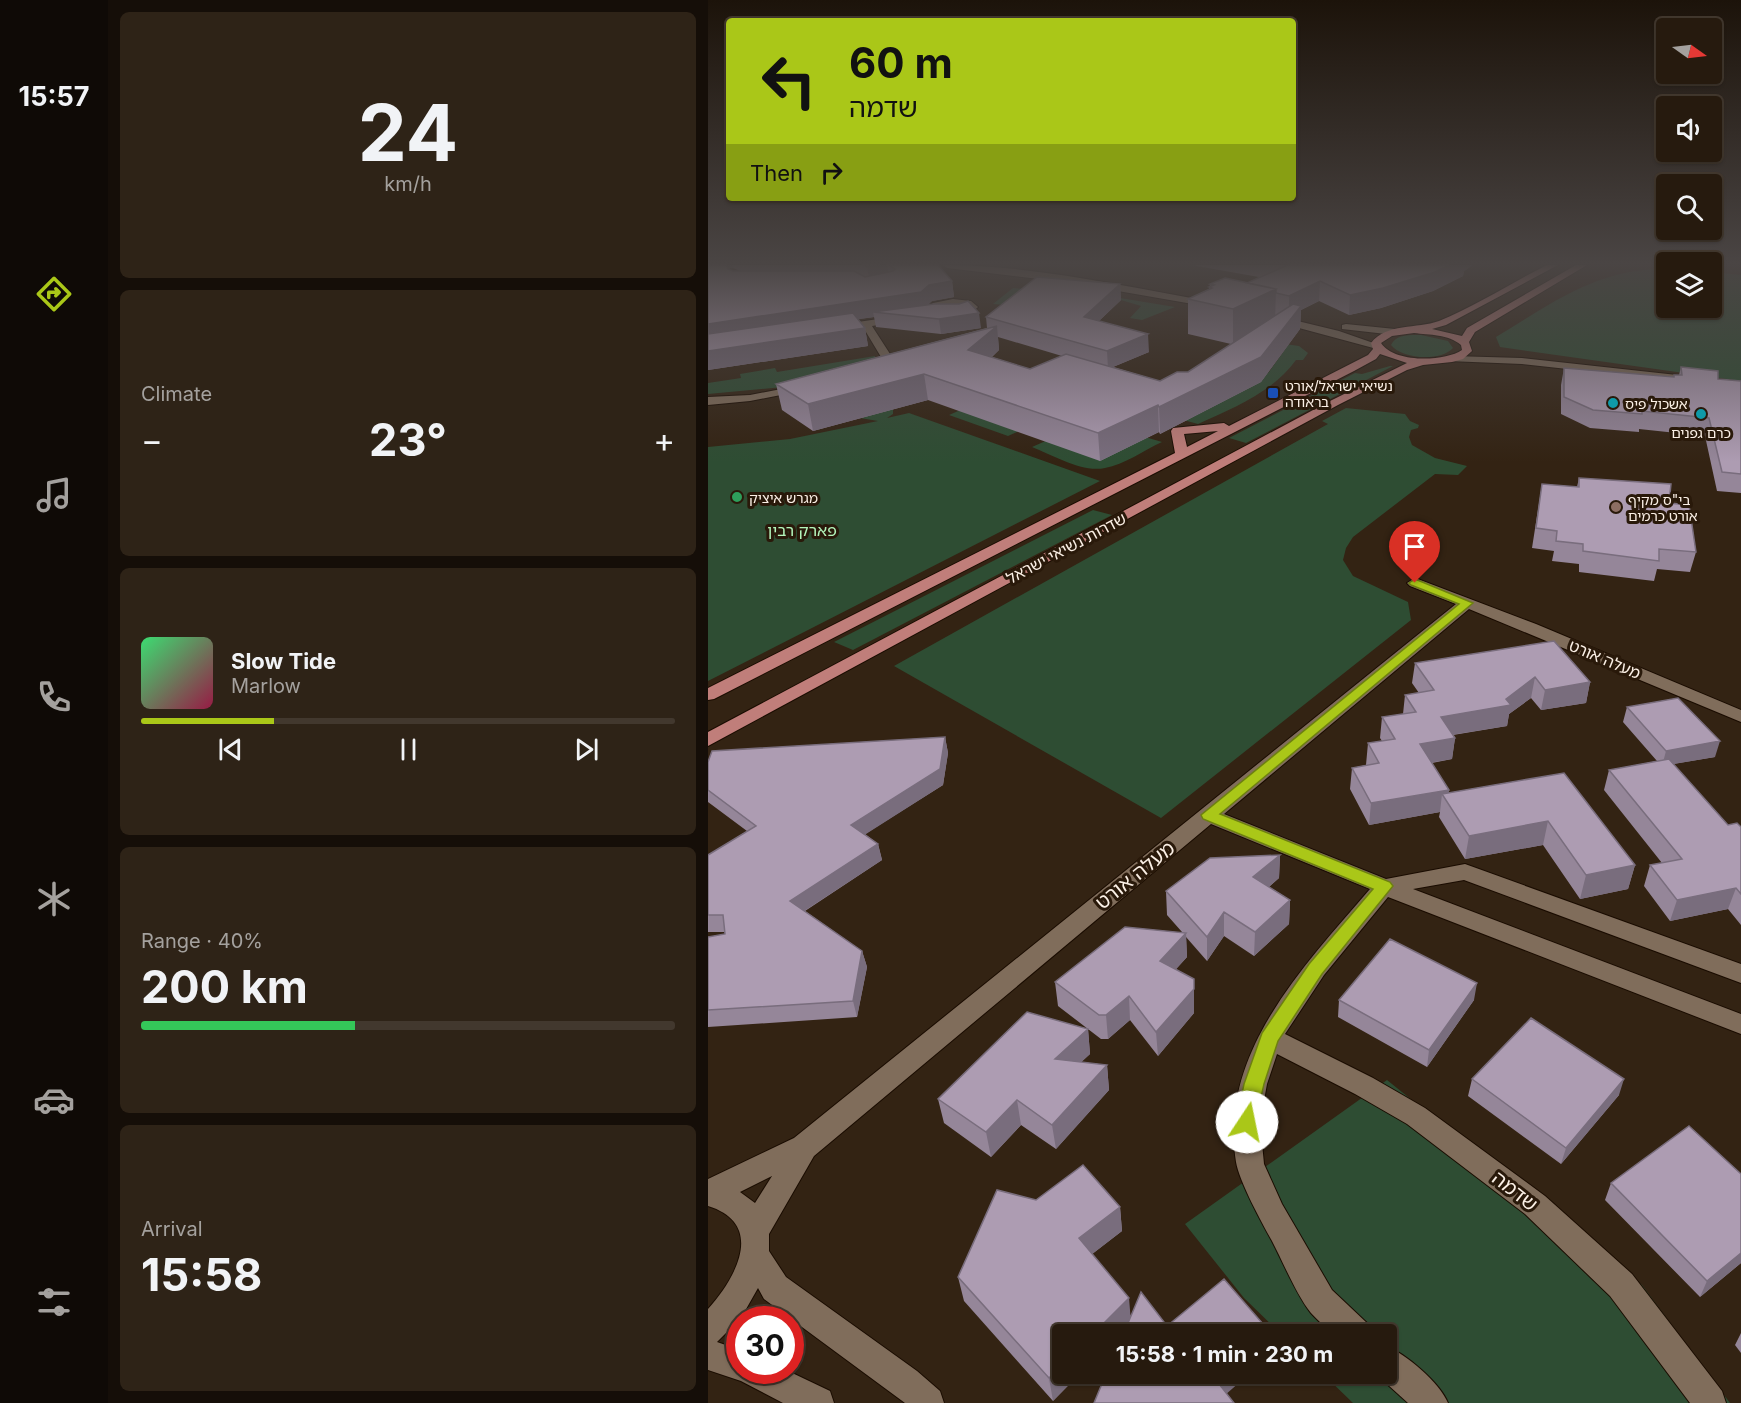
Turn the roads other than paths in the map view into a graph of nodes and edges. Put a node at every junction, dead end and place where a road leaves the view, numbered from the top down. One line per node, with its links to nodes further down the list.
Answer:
1 (870, 330): 13 (street)
2 (1326, 330): 9 (street)
3 (1379, 330): 7 (street)
4 (1410, 330): 7 (main road)
5 (1419, 330): 8 (main road)
6 (1471, 330): 8 (main road)
7 (1395, 332): 9 (main road, שדרות נשיאי ישראל)
8 (1465, 343): 10 (main road); 12 (street)
9 (1378, 347): 11 (main road); 17 (main road, שדרות נשיאי ישראל)
10 (1452, 359): 11 (main road); 12 (street)
11 (1425, 361): 23 (main road, שדרות נשיאי ישראל)
12 (1522, 361): 14 (street)
13 (858, 374)
14 (1741, 385)
15 (809, 387): 16 (street)
16 (708, 401)
17 (1243, 423): 18 (main road, שדרות נשיאי ישראל); 18 (main road)
18 (1182, 454): 21 (main road, שדרות נשיאי ישראל)
19 (1415, 583): 20 (street, מעלה אורט)
20 (1467, 603): 22 (street, מעלה אורט); 24 (street, מעלה אורט)
21 (708, 695)
22 (1741, 717)
23 (708, 740)
24 (1208, 815): 25 (street); 29 (street, מעלה אורט)
25 (1384, 886): 26 (street); 27 (street); 28 (street)
26 (1741, 974)
27 (1741, 1024)
28 (1269, 1038): 32 (street); 41 (street, שדמה)
29 (804, 1147): 30 (street, מעלה אורט); 31 (street, מעלה אורט)
30 (708, 1193): 31 (street)
31 (754, 1244): 33 (street, מעלה אורט); 39 (street)
32 (1346, 1324)
33 (708, 1330)
34 (708, 1354): 35 (street)
35 (726, 1361)
36 (1397, 1372): 40 (street)
37 (779, 1384): 38 (street)
38 (818, 1403)
39 (928, 1403)
40 (1432, 1403)
41 (1710, 1403)

